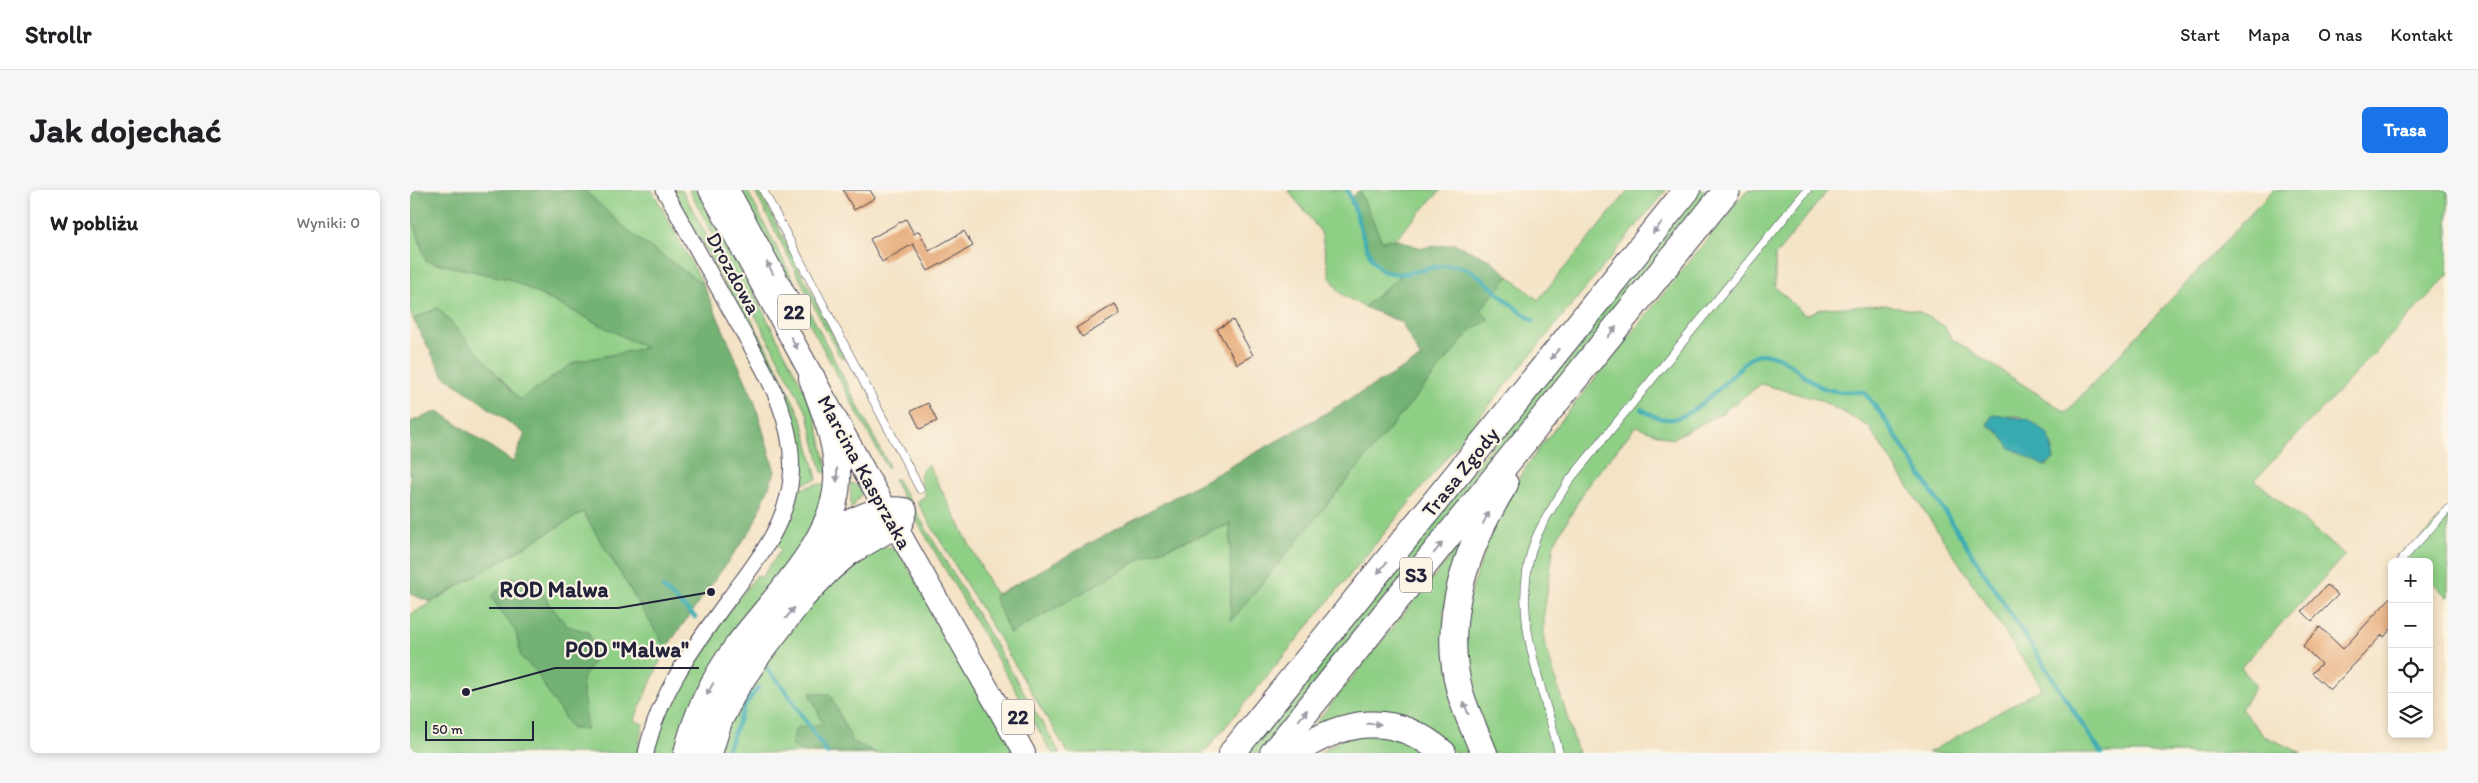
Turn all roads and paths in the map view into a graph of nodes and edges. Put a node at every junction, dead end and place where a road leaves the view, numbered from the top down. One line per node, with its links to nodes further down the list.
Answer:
1 (664, 190): 15 (street, Drozdowa)
2 (710, 190): 8 (main road, Marcina Kasprzaka / 22, one-way to 8)
3 (728, 190): 12 (main road, Marcina Kasprzaka / 22, one-way to 3)
4 (763, 190): 10 (lane, Marcina Kasprzaka)
5 (1687, 190): 20 (highway, Trasa Zgody / S3, one-way to 20)
6 (1727, 190): 9 (highway, Trasa Zgody / S3, one-way to 6)
7 (1807, 190): 25 (lane)
8 (812, 378): 12 (main road, Marcina Kasprzaka / 22); 13 (highway, one-way to 13)
9 (1560, 397): 21 (highway, Trasa Zgody / S3, one-way to 9); 24 (highway, one-way to 9)
10 (920, 489)
11 (2448, 509): 14 (lane)
12 (895, 516): 13 (highway); 17 (highway, one-way to 12); 18 (main road, Marcina Kasprzaka / 22); 19 (main road, Marcina Kasprzaka / 22)
13 (815, 548): 16 (highway, one-way to 16)
14 (2403, 558)
15 (646, 753)
16 (687, 753)
17 (710, 753)
18 (1024, 753)
19 (1036, 753)
20 (1232, 753)
21 (1273, 753)
22 (1294, 753): 23 (highway, one-way to 23)
23 (1443, 753)
24 (1484, 753)
25 (1559, 753)

